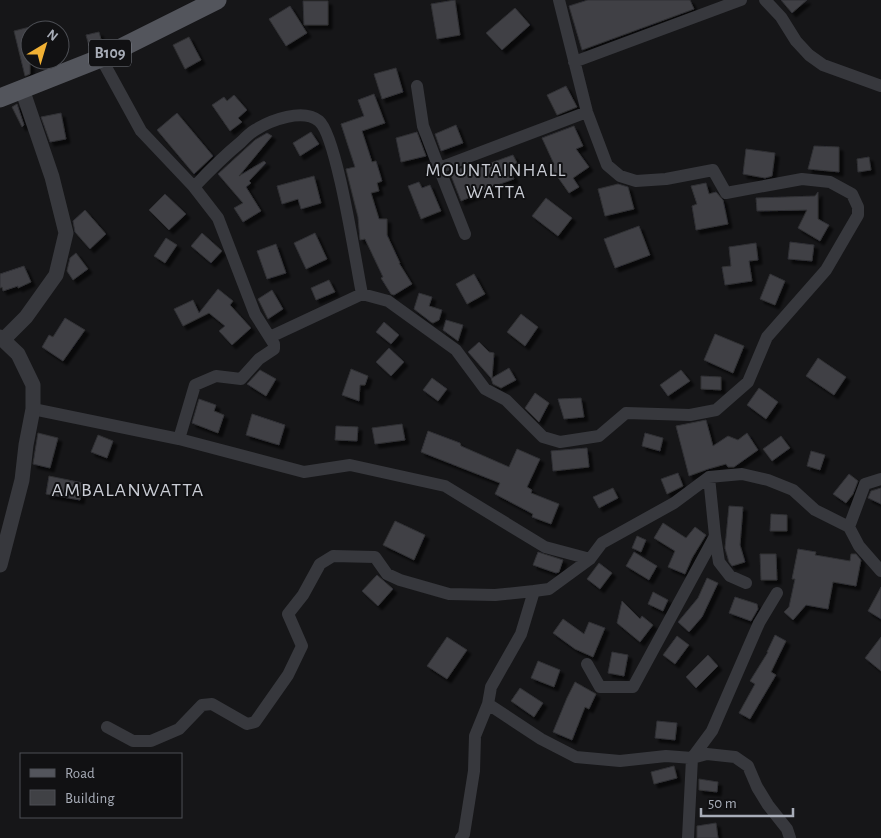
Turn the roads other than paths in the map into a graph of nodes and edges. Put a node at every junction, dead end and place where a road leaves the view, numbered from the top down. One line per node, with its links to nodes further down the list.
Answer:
1 (217, 0): 5 (main road, B109)
2 (559, 0): 6 (street)
3 (741, 0): 6 (street)
4 (765, 0): 8 (street)
5 (101, 58): 9 (main road, B109); 13 (street)
6 (574, 62): 11 (street)
7 (418, 86): 12 (street)
8 (881, 86)
9 (22, 89): 10 (main road, B109); 17 (street)
10 (0, 98)
11 (587, 112): 12 (street); 15 (street)
12 (439, 168): 14 (street)
13 (194, 187): 15 (street); 16 (street)
14 (464, 234)
15 (362, 294): 16 (street)
16 (270, 337): 19 (street)
17 (2, 338): 18 (street)
18 (33, 409): 19 (street); 25 (street)
19 (179, 438): 24 (street)
20 (710, 477): 22 (street); 23 (street); 24 (street)
21 (881, 479): 22 (street)
22 (848, 527): 26 (street)
23 (715, 536): 27 (street); 30 (street)
24 (590, 559): 28 (street)
25 (0, 565)
26 (881, 571)
27 (746, 583)
28 (534, 591): 31 (street); 32 (street)
29 (777, 593): 33 (street)
30 (587, 664)
31 (488, 704): 33 (street); 34 (street)
32 (107, 727)
33 (692, 758): 35 (street); 36 (street)
34 (461, 838)
35 (688, 838)
36 (790, 838)

